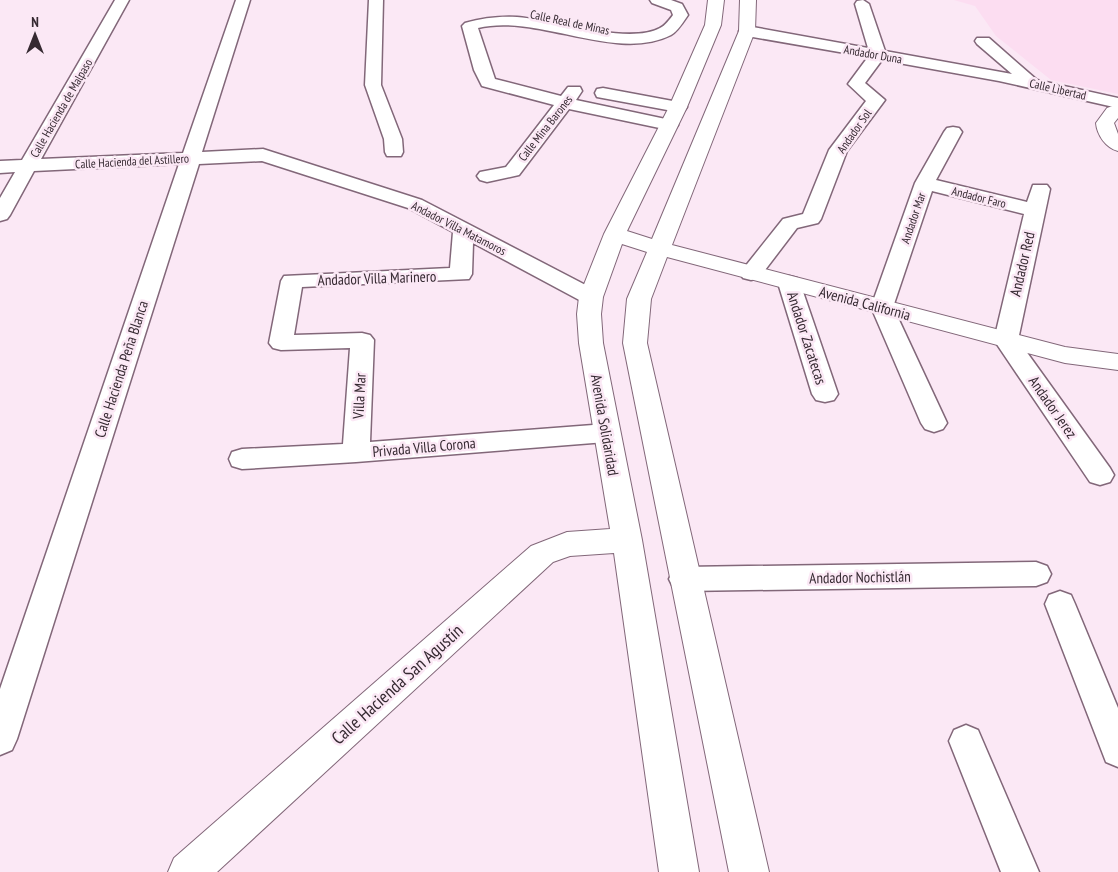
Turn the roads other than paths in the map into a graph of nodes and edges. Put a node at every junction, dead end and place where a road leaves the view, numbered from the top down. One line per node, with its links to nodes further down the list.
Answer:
1 (122, 0): 24 (street, Calle Hacienda de Malpaso)
2 (243, 0): 23 (street, Calle Hacienda Peña Blanca)
3 (376, 0): 21 (street)
4 (657, 0): 11 (street, Calle Real de Minas)
5 (716, 0): 18 (main road, Avenida Solidaridad)
6 (748, 0): 8 (main road)
7 (862, 4): 10 (street)
8 (748, 31): 10 (street, Andador Duna); 33 (main road)
9 (983, 41): 13 (street)
10 (878, 55): 12 (street, Andador Duna); 34 (street, Andador Sol)
11 (482, 70): 14 (street); 15 (street)
12 (999, 76): 13 (street, Calle Libertad)
13 (1033, 84): 16 (street, Calle Libertad)
14 (576, 88): 15 (street, Calle Mina Barones); 18 (street)
15 (564, 102): 18 (street); 26 (street, Calle Mina Barones)
16 (1118, 103)
17 (1118, 109): 20 (main road)
18 (674, 116): 32 (main road, Avenida Solidaridad)
19 (953, 132): 27 (street, Andador Mar)
20 (1118, 145)
21 (394, 152)
22 (263, 155): 23 (street, Calle Hacienda del Astillero); 31 (street, Andador Villa Matamoros)
23 (190, 158): 24 (street, Calle Hacienda del Astillero); 51 (street, Calle Hacienda Peña Blanca)
24 (28, 166): 25 (street, Calle Hacienda del Astillero); 30 (street, Calle Hacienda de Malpaso)
25 (0, 167)
26 (487, 176)
27 (925, 183): 29 (street, Andador Faro); 37 (street, Andador Mar)
28 (1040, 189): 29 (street, Andador Red)
29 (1034, 210): 39 (street, Andador Red)
30 (0, 215)
31 (463, 229): 36 (street, Andador Villa Matamoros); 38 (street, Andador Villa Marinero)
32 (615, 234): 33 (main road, Avenida California); 36 (main road, Avenida Solidaridad)
33 (658, 248): 34 (main road, Avenida California); 49 (main road)
34 (751, 273): 35 (main road, Avenida California)
35 (789, 283): 37 (main road, Avenida California); 41 (street, Andador Zacatecas)
36 (590, 297): 43 (main road, Avenida Solidaridad)
37 (882, 307): 39 (main road, Avenida California); 42 (street)
38 (362, 340): 44 (street, Villa Mar)
39 (1006, 340): 40 (main road, Avenida California); 46 (street, Andador Jerez)
40 (1118, 362)
41 (826, 394)
42 (934, 423)
43 (606, 433): 44 (street, Privada Villa Corona); 47 (main road, Avenida Solidaridad)
44 (356, 453): 45 (street, Privada Villa Corona)
45 (242, 458)
46 (1100, 475)
47 (627, 540): 54 (main road, Calle Hacienda San Agustín); 55 (main road, Avenida Solidaridad)
48 (1036, 574): 49 (street, Andador Nochistlán)
49 (684, 579): 56 (main road)
50 (1060, 604): 53 (street)
51 (0, 739)
52 (966, 741): 57 (street)
53 (1118, 751)
54 (188, 872)
55 (679, 872)
56 (749, 872)
57 (1020, 872)

